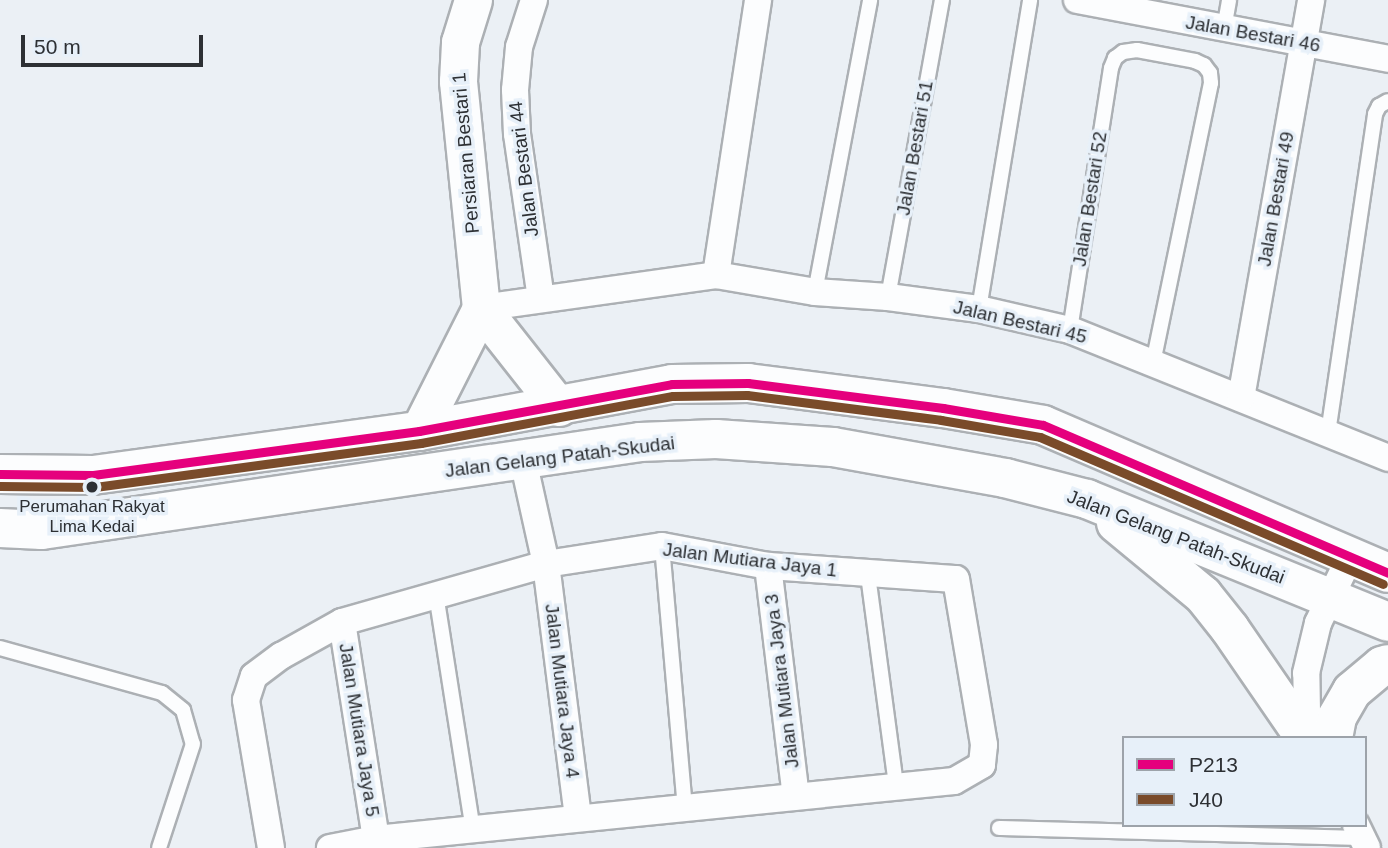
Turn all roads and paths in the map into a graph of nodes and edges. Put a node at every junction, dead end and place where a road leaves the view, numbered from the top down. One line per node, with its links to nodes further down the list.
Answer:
1 (472, 0): 19 (street, Persiaran Bestari 1)
2 (534, 0): 18 (street, Jalan Bestari 44)
3 (758, 0): 15 (street)
4 (870, 0): 16 (lane)
5 (942, 0): 17 (lane, Jalan Bestari 51)
6 (1030, 0): 20 (lane)
7 (1077, 0): 10 (street, Jalan Bestari 46)
8 (1229, 0): 11 (lane)
9 (1311, 0): 12 (street, Jalan Bestari 49)
10 (1129, 6): 11 (street, Jalan Bestari 46)
11 (1224, 29): 12 (street, Jalan Bestari 46)
12 (1304, 43): 13 (street, Jalan Bestari 46); 23 (street, Jalan Bestari 49)
13 (1388, 59)
14 (1388, 101): 26 (lane)
15 (716, 275): 16 (street, Jalan Bestari 45); 18 (street, Jalan Bestari 45)
16 (815, 292): 17 (street, Jalan Bestari 45)
17 (888, 297): 20 (street, Jalan Bestari 45)
18 (541, 298): 19 (street, Jalan Bestari 45)
19 (481, 308): 24 (street); 25 (street)
20 (979, 309): 21 (street, Jalan Bestari 45)
21 (1070, 330): 22 (street, Jalan Bestari 45); 22 (lane, Jalan Bestari 52)
22 (1153, 363): 23 (street, Jalan Bestari 45)
23 (1241, 398): 26 (street, Jalan Bestari 45)
24 (559, 407): 25 (main road); 33 (main road)
25 (418, 431): 29 (main road)
26 (1328, 433): 27 (street, Jalan Bestari 45)
27 (1388, 458)
28 (523, 460): 30 (main road, Jalan Gelang Patah-Skudai); 31 (main road, Jalan Gelang Patah-Skudai); 34 (street, Jalan Mutiara Jaya 4)
29 (0, 474)
30 (1087, 499): 39 (main road, Jalan Gelang Patah-Skudai); 44 (main road)
31 (0, 528)
32 (662, 546): 34 (street, Jalan Mutiara Jaya 1); 35 (street, Jalan Mutiara Jaya 1); 49 (lane)
33 (1350, 557): 36 (main road); 39 (street)
34 (547, 564): 38 (street, Jalan Mutiara Jaya 1); 50 (street, Jalan Mutiara Jaya 4)
35 (768, 566): 37 (street, Jalan Mutiara Jaya 1); 48 (street, Jalan Mutiara Jaya 3)
36 (1388, 573)
37 (867, 575): 47 (lane); 47 (street, Jalan Mutiara Jaya 1)
38 (436, 594): 40 (street, Jalan Mutiara Jaya 1); 52 (lane)
39 (1329, 596): 41 (main road, Jalan Gelang Patah-Skudai); 45 (street)
40 (342, 622): 54 (street, Jalan Mutiara Jaya 5); 56 (street, Jalan Mutiara Jaya 1)
41 (1388, 622)
42 (0, 648): 55 (lane)
43 (1388, 664): 46 (main road)
44 (1304, 736)
45 (1315, 736)
46 (1334, 736)
47 (896, 786): 48 (street)
48 (796, 796): 49 (street)
49 (685, 807): 50 (street)
50 (578, 818): 52 (street)
51 (999, 828): 53 (lane)
52 (473, 829): 54 (street)
53 (1362, 837)
54 (376, 839): 57 (street)
55 (159, 848)
56 (271, 848)
57 (330, 848)

